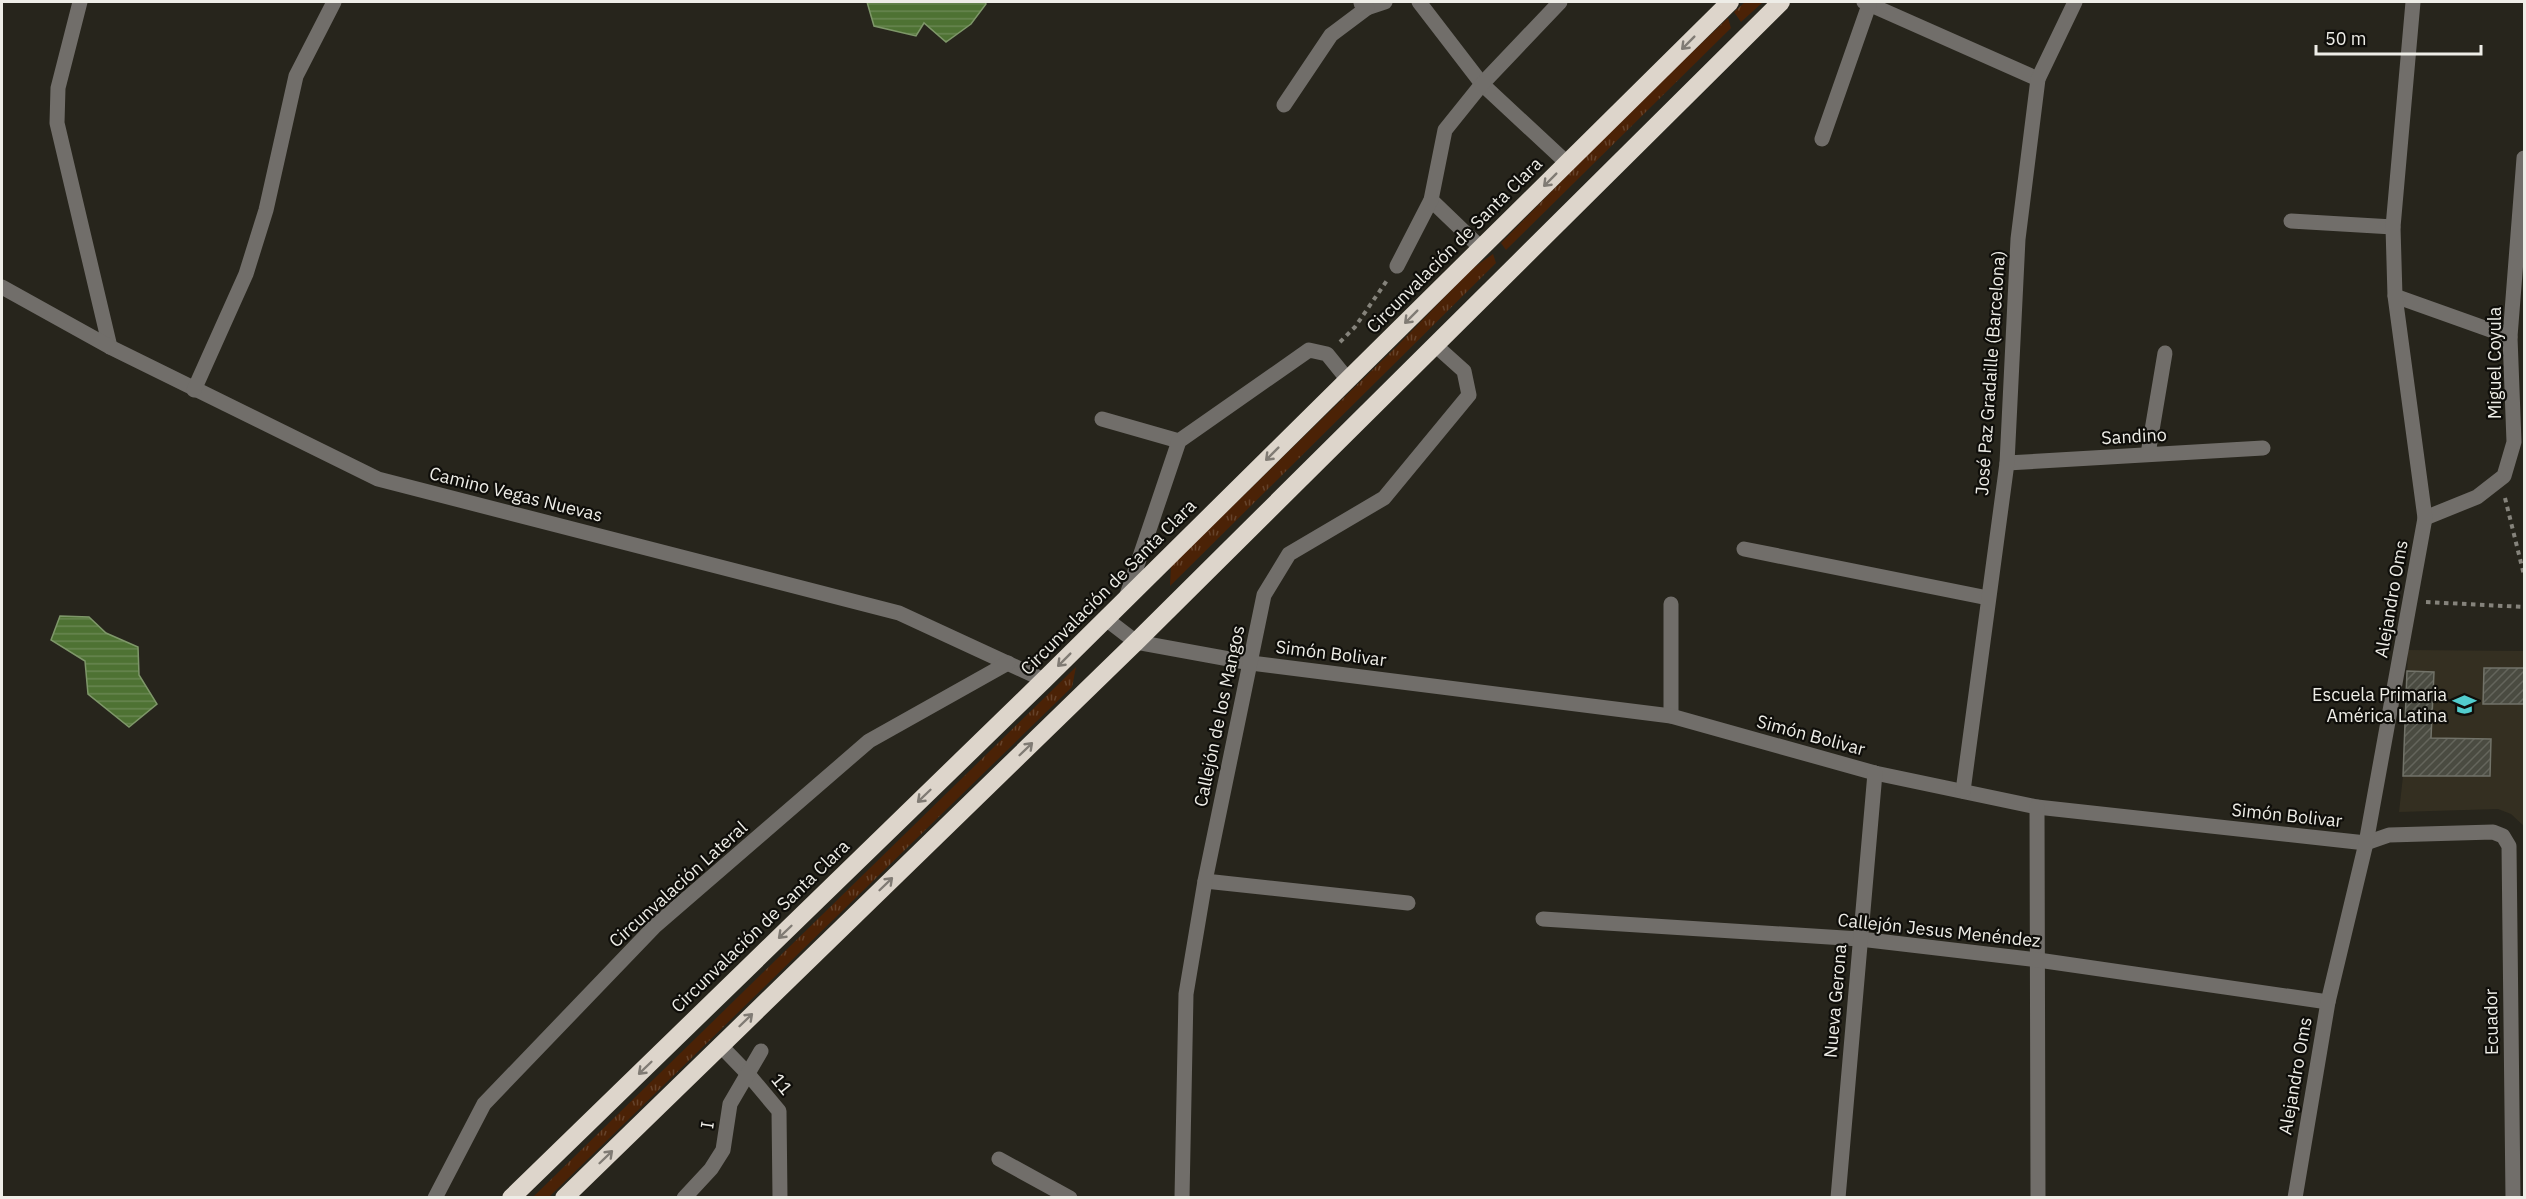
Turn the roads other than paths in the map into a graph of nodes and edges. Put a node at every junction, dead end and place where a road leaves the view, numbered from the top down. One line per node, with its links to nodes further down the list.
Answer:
1 (80, 2): 27 (street)
2 (334, 2): 30 (street)
3 (1385, 2): 11 (street)
4 (1419, 2): 13 (street)
5 (1560, 2): 13 (street)
6 (1730, 2): 17 (highway, Circunvalación de Santa Clara, one-way to 17)
7 (1781, 2): 26 (highway)
8 (2075, 2): 12 (street, José Paz Gradaille (Barcelona))
9 (2413, 2): 20 (street, Alejandro Oms)
10 (1866, 4): 12 (street); 15 (street)
11 (1363, 5): 14 (street)
12 (2038, 79): 35 (street, José Paz Gradaille (Barcelona))
13 (1482, 84): 17 (street); 18 (street)
14 (1284, 105)
15 (1822, 139)
16 (2524, 158): 25 (street, Miguel Coyula)
17 (1567, 163): 21 (highway, Circunvalación de Santa Clara, one-way to 21)
18 (1431, 200): 21 (street); 22 (street)
19 (2291, 221): 20 (street)
20 (2393, 227): 24 (street, Alejandro Oms)
21 (1481, 248): 29 (highway, Circunvalación de Santa Clara, one-way to 29)
22 (1397, 266)
23 (2, 287): 27 (street, Camino Vegas Nuevas)
24 (2395, 296): 25 (street); 36 (street, Alejandro Oms)
25 (2510, 337): 36 (street, Miguel Coyula)
26 (1435, 345): 42 (highway); 44 (street, Callejón de los Mangos)
27 (110, 347): 30 (street, Camino Vegas Nuevas)
28 (2166, 353): 34 (street)
29 (1348, 380): 32 (street); 38 (highway, Circunvalación de Santa Clara, one-way to 38)
30 (194, 390): 43 (street, Camino Vegas Nuevas)
31 (1102, 419): 32 (street)
32 (1179, 441): 38 (street)
33 (2264, 448): 34 (street, Sandino)
34 (2148, 454): 35 (street, Sandino)
35 (2007, 463): 39 (street, José Paz Gradaille (Barcelona))
36 (2425, 518): 50 (street, Alejandro Oms)
37 (1744, 549): 39 (street)
38 (1126, 598): 41 (highway, Circunvalación de Santa Clara)
39 (1989, 598): 48 (street, José Paz Gradaille (Barcelona))
40 (1671, 603): 46 (street)
41 (1106, 619): 42 (street, Simón Bolivar); 45 (highway, Circunvalación de Santa Clara, one-way to 45)
42 (1136, 642): 44 (street, Simón Bolivar); 58 (highway, one-way to 42)
43 (1008, 663): 45 (street, Camino Vegas Nuevas); 62 (street, Circunvalación Lateral)
44 (1251, 663): 46 (street, Simón Bolivar); 52 (street, Callejón de los Mangos)
45 (1044, 680): 63 (highway, Circunvalación de Santa Clara, one-way to 63)
46 (1671, 716): 47 (street, Simón Bolivar)
47 (1875, 772): 48 (street, Simón Bolivar); 55 (street, Nueva Gerona)
48 (1963, 791): 49 (street, Simón Bolivar)
49 (2037, 807): 50 (street, Simón Bolivar); 56 (street)
50 (2366, 843): 51 (street, Simón Bolivar); 57 (street, Alejandro Oms)
51 (2509, 846): 72 (street, Ecuador)
52 (1205, 880): 53 (street); 68 (street, Callejón de los Mangos)
53 (1408, 903)
54 (1543, 919): 55 (street, Callejón Jesus Menéndez)
55 (1860, 939): 56 (street, Callejón Jesus Menéndez); 69 (street, Nueva Gerona)
56 (2038, 960): 57 (street, Callejón Jesus Menéndez); 70 (street)
57 (2328, 1002): 71 (street, Alejandro Oms)
58 (720, 1045): 60 (street, 11); 64 (highway, one-way to 58)
59 (761, 1051): 60 (street, I)
60 (748, 1074): 65 (street, I); 66 (street, 11)
61 (999, 1159): 67 (street)
62 (435, 1197)
63 (511, 1197)
64 (564, 1197)
65 (684, 1197)
66 (780, 1197)
67 (1070, 1197)
68 (1182, 1197)
69 (1838, 1197)
70 (2037, 1197)
71 (2295, 1197)
72 (2513, 1197)

